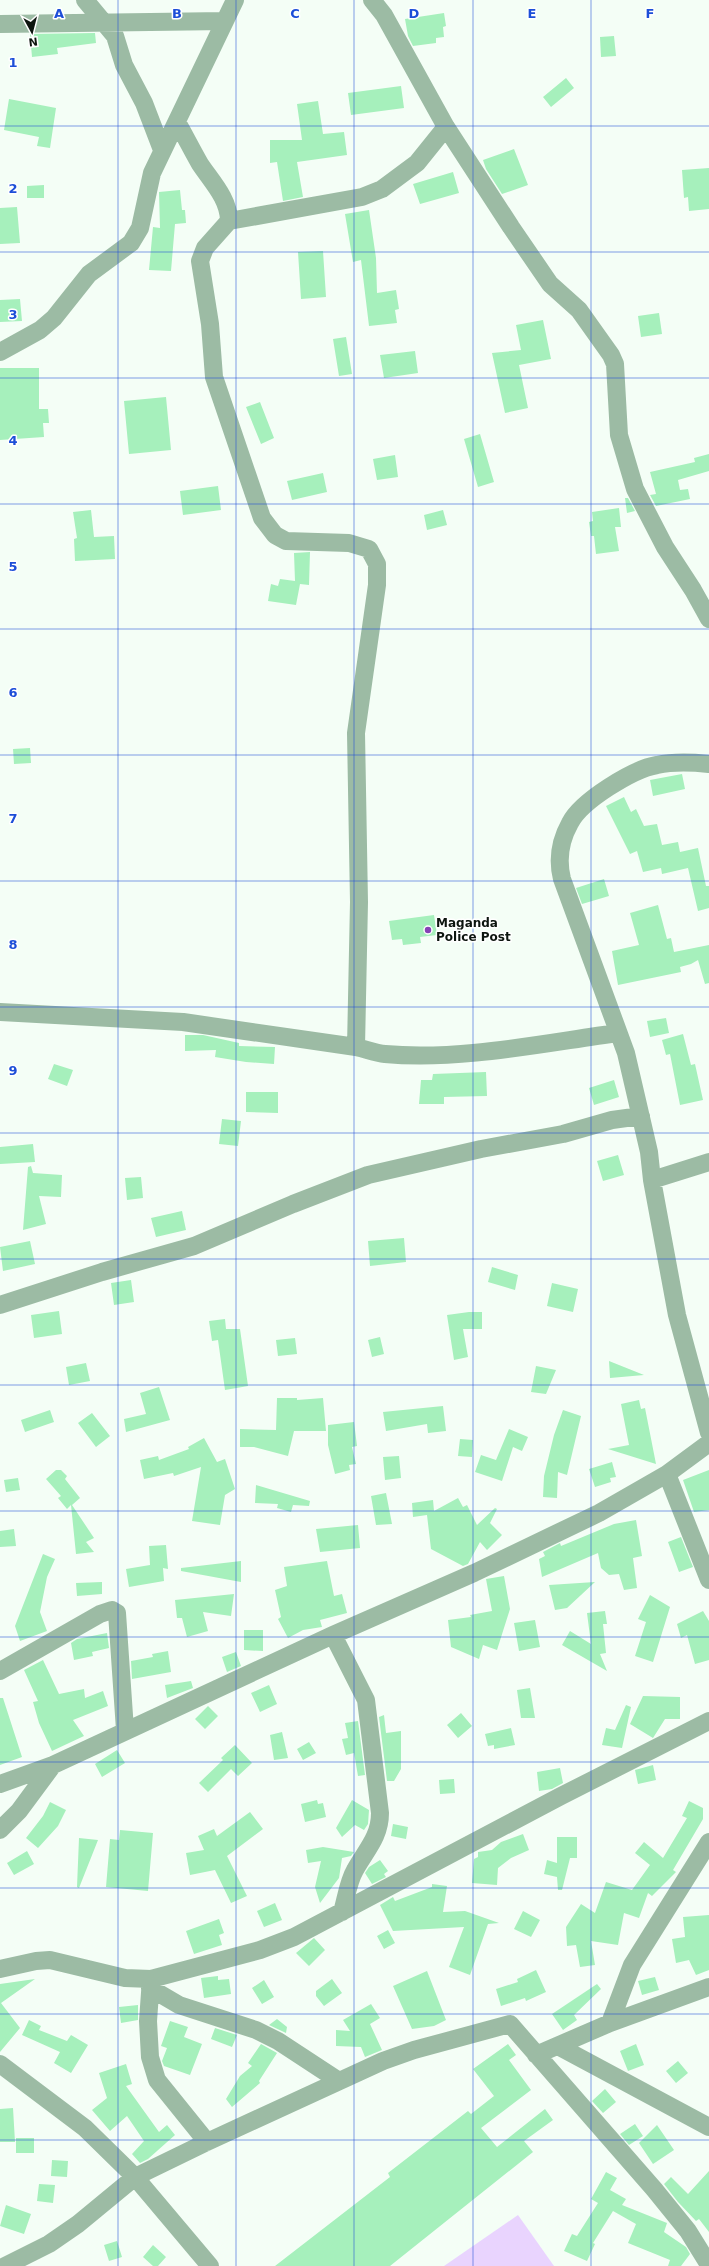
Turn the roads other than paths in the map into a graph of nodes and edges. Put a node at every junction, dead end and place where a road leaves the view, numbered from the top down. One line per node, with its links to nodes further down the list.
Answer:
1 (85, 0): 4 (street)
2 (235, 0): 5 (street)
3 (372, 0): 8 (street)
4 (104, 21): 5 (street); 6 (street); 9 (street)
5 (225, 21): 7 (street)
6 (0, 24)
7 (177, 122): 9 (street); 10 (street)
8 (446, 127): 10 (street); 12 (street)
9 (162, 150): 11 (street)
10 (229, 221): 16 (street)
11 (0, 352)
12 (709, 619)
13 (709, 764): 15 (street)
14 (0, 1012): 16 (street)
15 (618, 1033): 16 (street); 17 (street)
16 (356, 1047)
17 (641, 1116): 19 (street); 20 (street)
18 (709, 1162): 19 (street)
19 (652, 1180): 21 (street)
20 (0, 1305)
21 (709, 1434)
22 (709, 1443): 23 (street)
23 (667, 1474): 24 (street); 25 (street)
24 (709, 1580)
25 (333, 1634): 28 (street); 33 (street)
26 (0, 1671): 28 (street)
27 (709, 1721): 33 (street)
28 (125, 1730): 29 (street)
29 (53, 1765): 30 (street); 31 (street)
30 (0, 1784)
31 (0, 1830)
32 (709, 1842): 37 (street)
33 (342, 1912): 35 (street)
34 (0, 1969): 35 (street)
35 (151, 1984): 41 (street); 43 (street)
36 (709, 1987): 37 (street)
37 (610, 2023): 38 (street)
38 (558, 2046): 39 (street); 42 (street)
39 (536, 2055): 41 (street); 45 (street)
40 (0, 2064): 44 (street)
41 (339, 2081): 43 (street)
42 (709, 2127)
43 (207, 2142): 44 (street)
44 (135, 2177): 46 (street); 47 (street)
45 (709, 2265)
46 (5, 2266)
47 (210, 2266)

